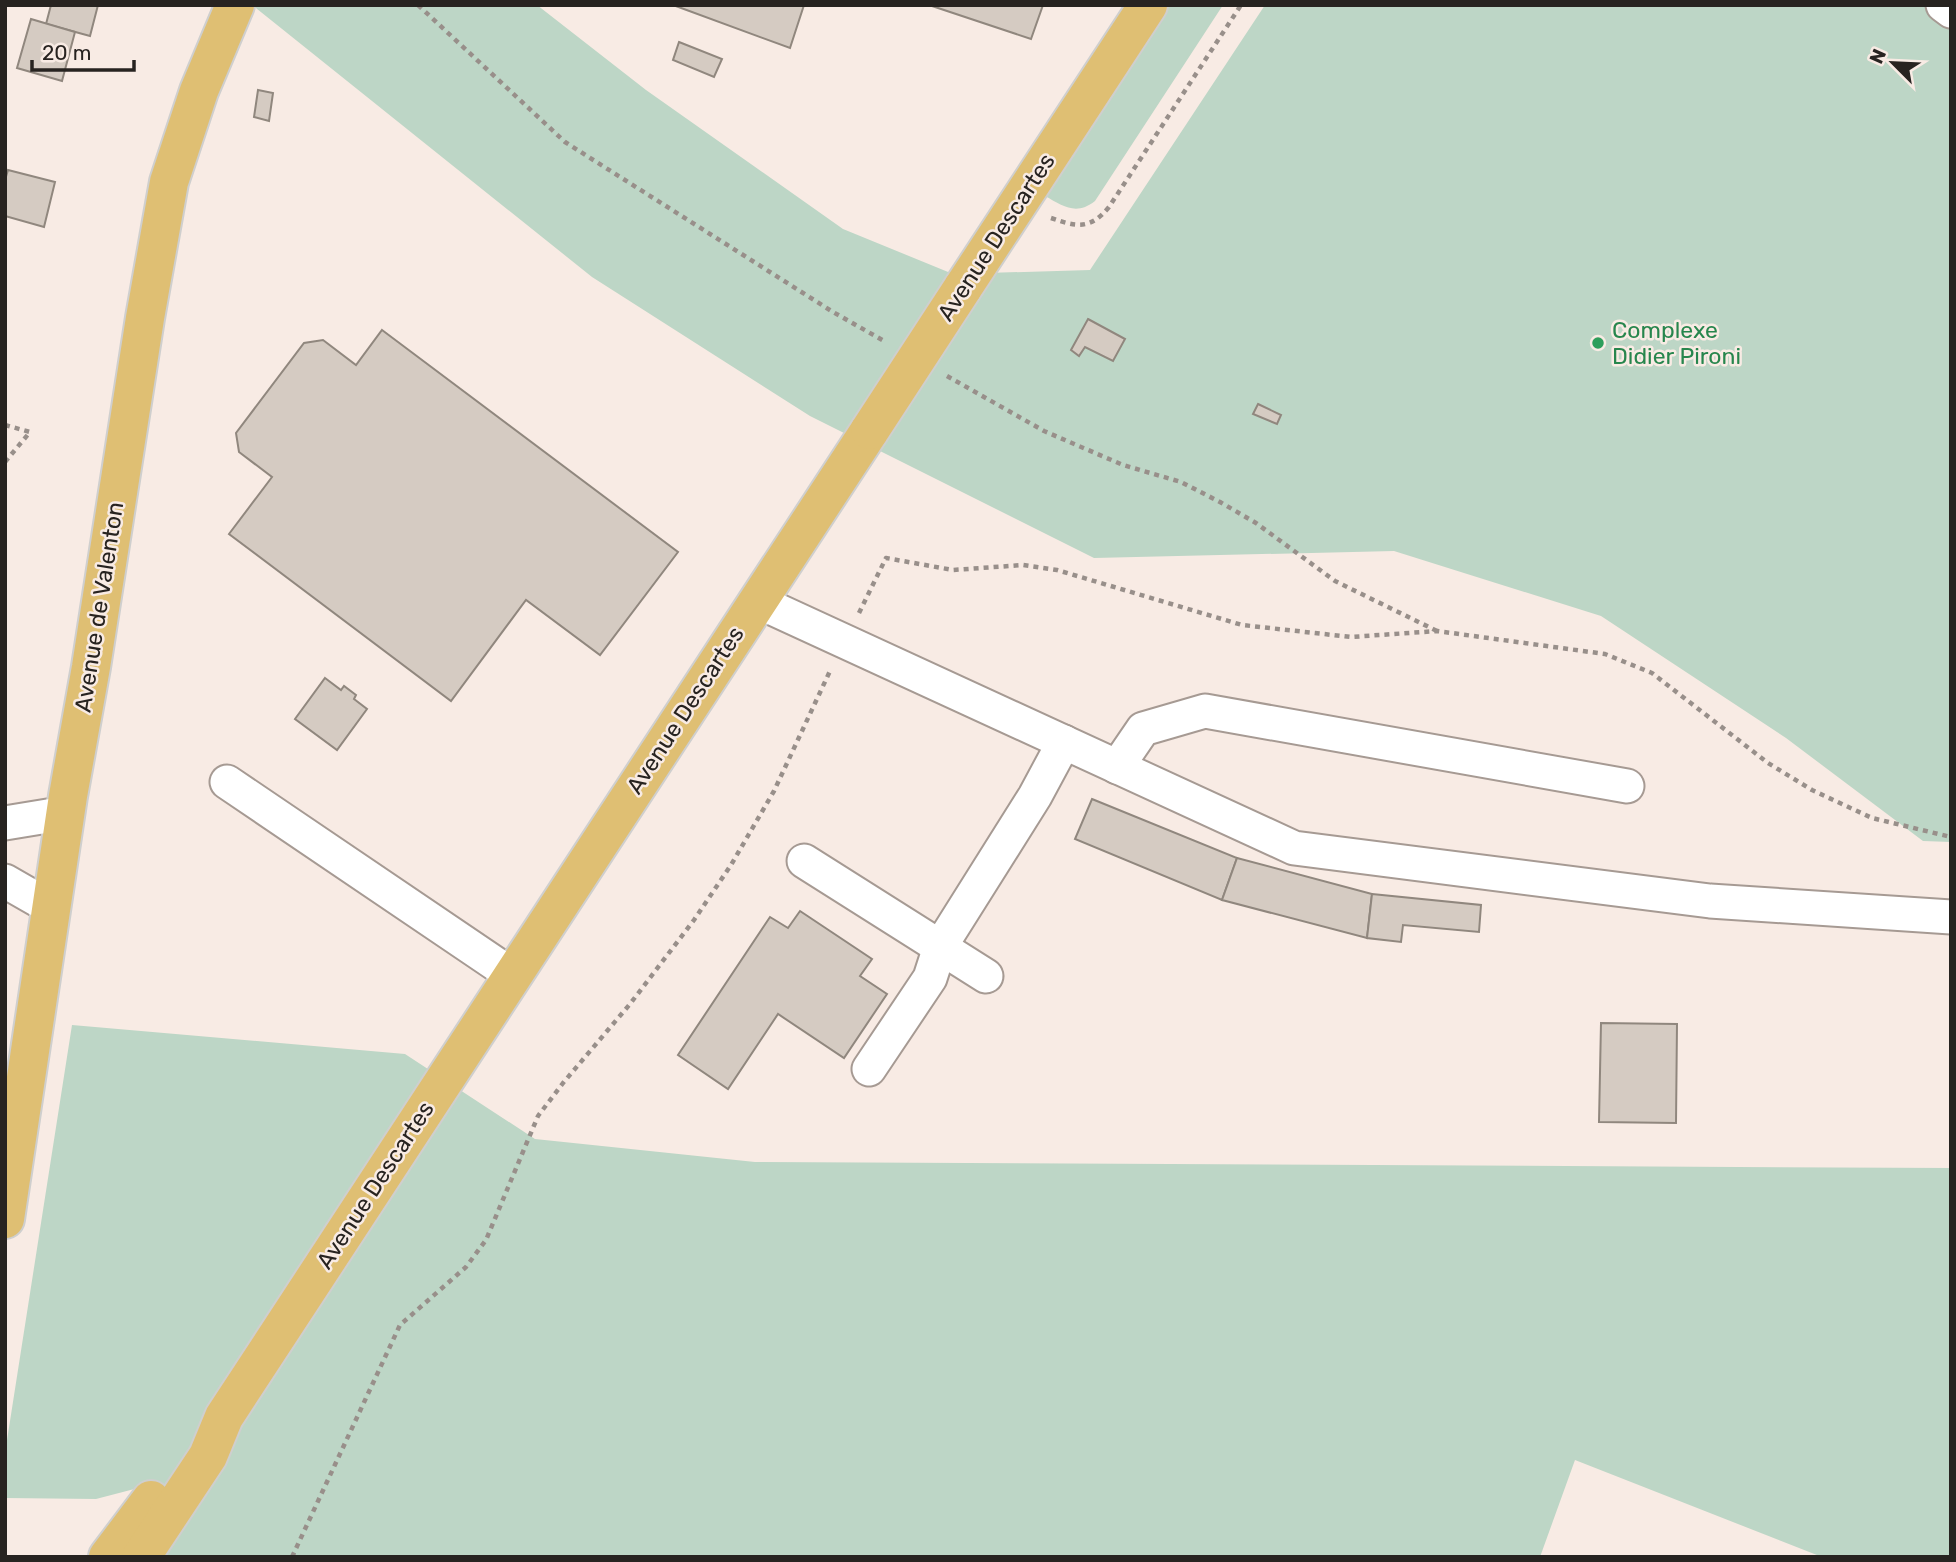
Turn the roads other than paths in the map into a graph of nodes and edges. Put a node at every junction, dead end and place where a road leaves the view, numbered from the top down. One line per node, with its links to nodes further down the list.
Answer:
1 (234, 5): 10 (main road, Avenue de Valenton)
2 (1148, 5): 5 (main road, Avenue Descartes, bridge)
3 (1942, 5): 4 (street)
4 (1951, 10)
5 (757, 601): 6 (street); 17 (main road, Avenue Descartes)
6 (1064, 742): 7 (street); 16 (street)
7 (1117, 767): 9 (street); 15 (street)
8 (227, 782): 17 (street)
9 (1627, 786)
10 (66, 813): 11 (street); 14 (main road, Avenue de Valenton)
11 (5, 823)
12 (804, 861): 16 (street)
13 (5, 881): 14 (street)
14 (52, 908): 20 (main road, Avenue de Valenton)
15 (1951, 917)
16 (940, 947): 18 (street); 19 (street)
17 (512, 975): 22 (main road, Avenue Descartes)
18 (986, 975)
19 (869, 1069)
20 (8, 1176): 21 (main road, Avenue de Valenton)
21 (5, 1219)
22 (224, 1417): 23 (main road, Avenue Descartes); 24 (main road, Avenue Descartes)
23 (108, 1557)
24 (141, 1557)

